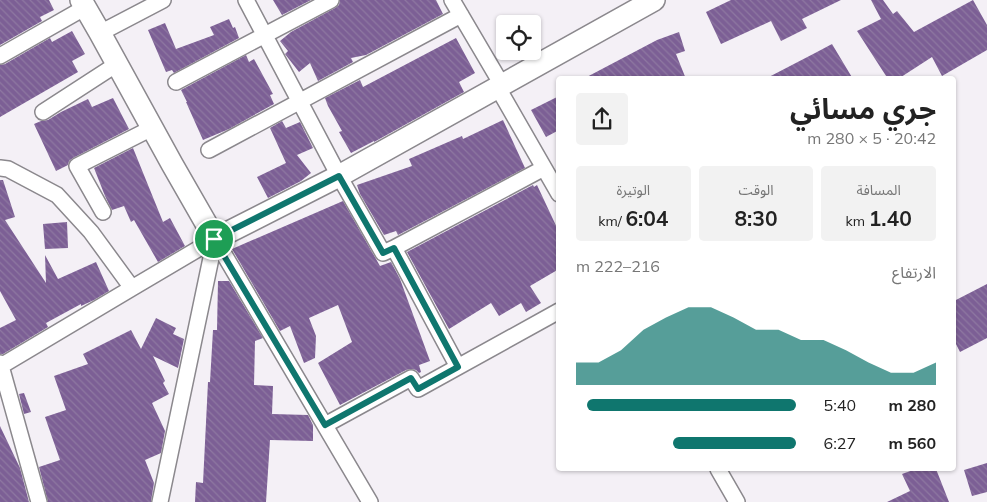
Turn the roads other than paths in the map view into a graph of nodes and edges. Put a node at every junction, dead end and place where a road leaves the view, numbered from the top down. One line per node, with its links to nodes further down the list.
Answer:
1 (163, 0): 8 (street)
2 (246, 0): 9 (street)
3 (331, 0): 9 (street)
4 (452, 0): 7 (street)
5 (654, 0): 13 (street)
6 (83, 4): 8 (street); 10 (street)
7 (461, 15): 13 (street); 14 (street)
8 (100, 33): 11 (street)
9 (264, 35): 12 (street); 14 (street)
10 (0, 56)
11 (117, 64): 15 (street); 16 (street)
12 (176, 82)
13 (500, 87): 19 (street); 20 (street)
14 (300, 101): 17 (street); 20 (street)
15 (43, 112)
16 (152, 128): 22 (street); 23 (street)
17 (209, 150)
18 (0, 168): 25 (street)
19 (544, 168): 21 (street); 24 (street)
20 (339, 176): 23 (street); 24 (street)
21 (556, 189)
22 (103, 212)
23 (214, 239): 25 (street); 29 (street); 32 (street)
24 (394, 248): 28 (street)
25 (132, 288): 27 (street)
26 (556, 313): 28 (street)
27 (0, 365): 31 (street)
28 (458, 367): 29 (street)
29 (325, 425): 33 (street)
30 (719, 471): 34 (street)
31 (39, 502)
32 (160, 502)
33 (370, 502)
34 (737, 502)

